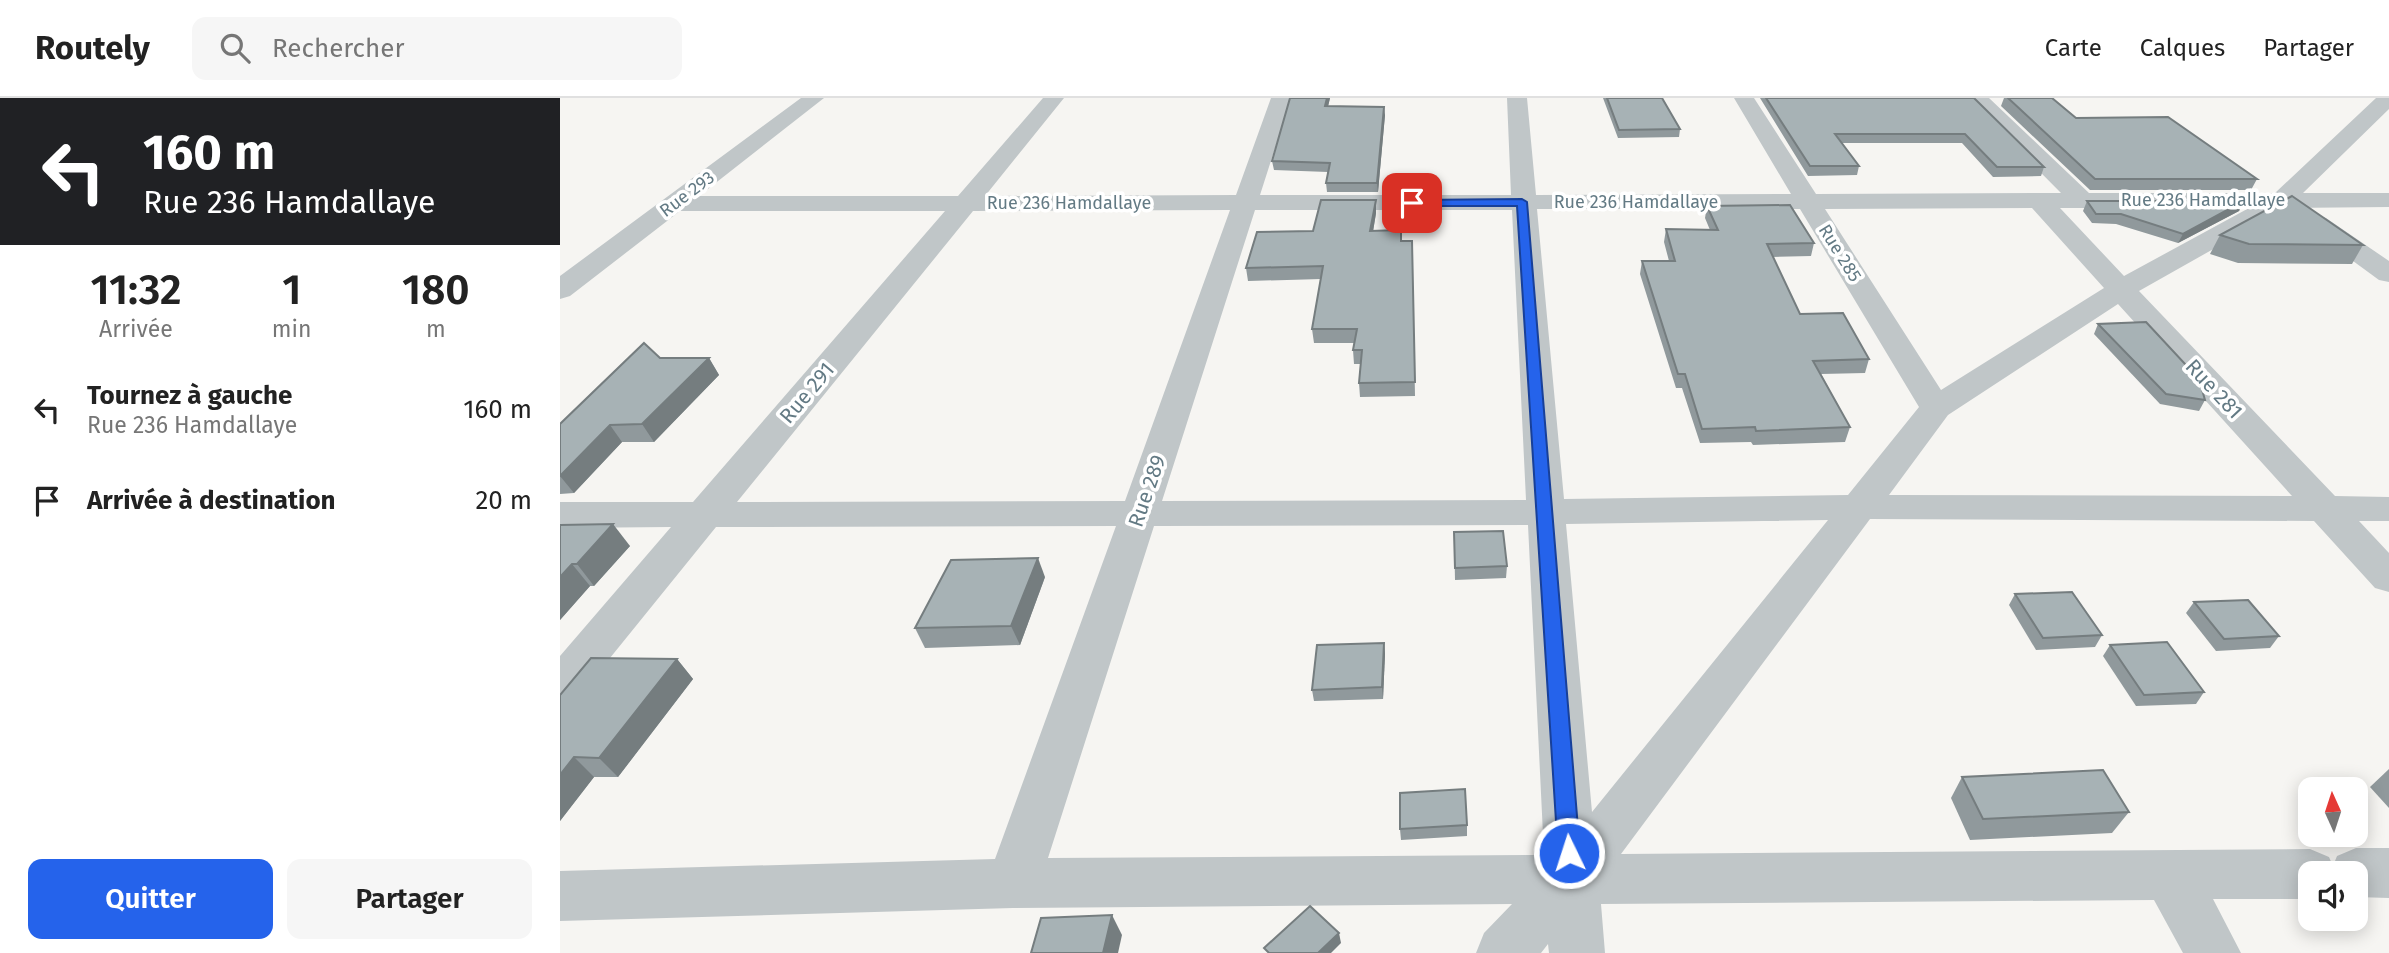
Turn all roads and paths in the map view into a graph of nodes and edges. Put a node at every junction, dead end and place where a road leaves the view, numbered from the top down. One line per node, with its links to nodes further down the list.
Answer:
1 (814, 98): 15 (street, Rue 293)
2 (1054, 98): 16 (street, Rue 291)
3 (1281, 98): 14 (street, Rue 289)
4 (1517, 98): 12 (street)
5 (1744, 98): 13 (street, Rue 285)
6 (1977, 98): 11 (street)
7 (2384, 109): 8 (street)
8 (2283, 200): 9 (street, Rue 236 Hamdallaye); 11 (street, Rue 236 Hamdallaye); 17 (street); 18 (street)
9 (2389, 200)
10 (2039, 201): 11 (street, Rue 236 Hamdallaye); 13 (street, Rue 236 Hamdallaye); 18 (street, Rue 281)
11 (2083, 201)
12 (1522, 202): 13 (street, Rue 236 Hamdallaye); 14 (street, Rue 236 Hamdallaye); 24 (street)
13 (1808, 202): 20 (street, Rue 285)
14 (1245, 203): 16 (street, Rue 236 Hamdallaye); 25 (street, Rue 289)
15 (673, 204): 16 (street, Rue 236 Hamdallaye); 19 (street, Rue 293)
16 (965, 204): 26 (street, Rue 291)
17 (2389, 274)
18 (2120, 289): 20 (street); 22 (street, Rue 281)
19 (560, 290)
20 (1936, 408): 21 (street)
21 (1857, 507): 22 (street); 24 (street); 34 (street)
22 (2325, 509): 23 (street); 28 (street, Rue 281)
23 (2389, 509)
24 (1545, 512): 25 (street); 34 (street)
25 (1139, 513): 26 (street); 35 (street, Rue 289)
26 (705, 514): 27 (street); 29 (street, Rue 291)
27 (560, 515)
28 (2389, 578)
29 (560, 687)
30 (2368, 873): 31 (street)
31 (2389, 873)
32 (2298, 874): 33 (street)
33 (2169, 875): 34 (street); 39 (street)
34 (1571, 879): 35 (street); 37 (street); 38 (street)
35 (1013, 883): 36 (street)
36 (560, 896)
37 (1503, 953)
38 (1577, 953)
39 (2213, 953)

